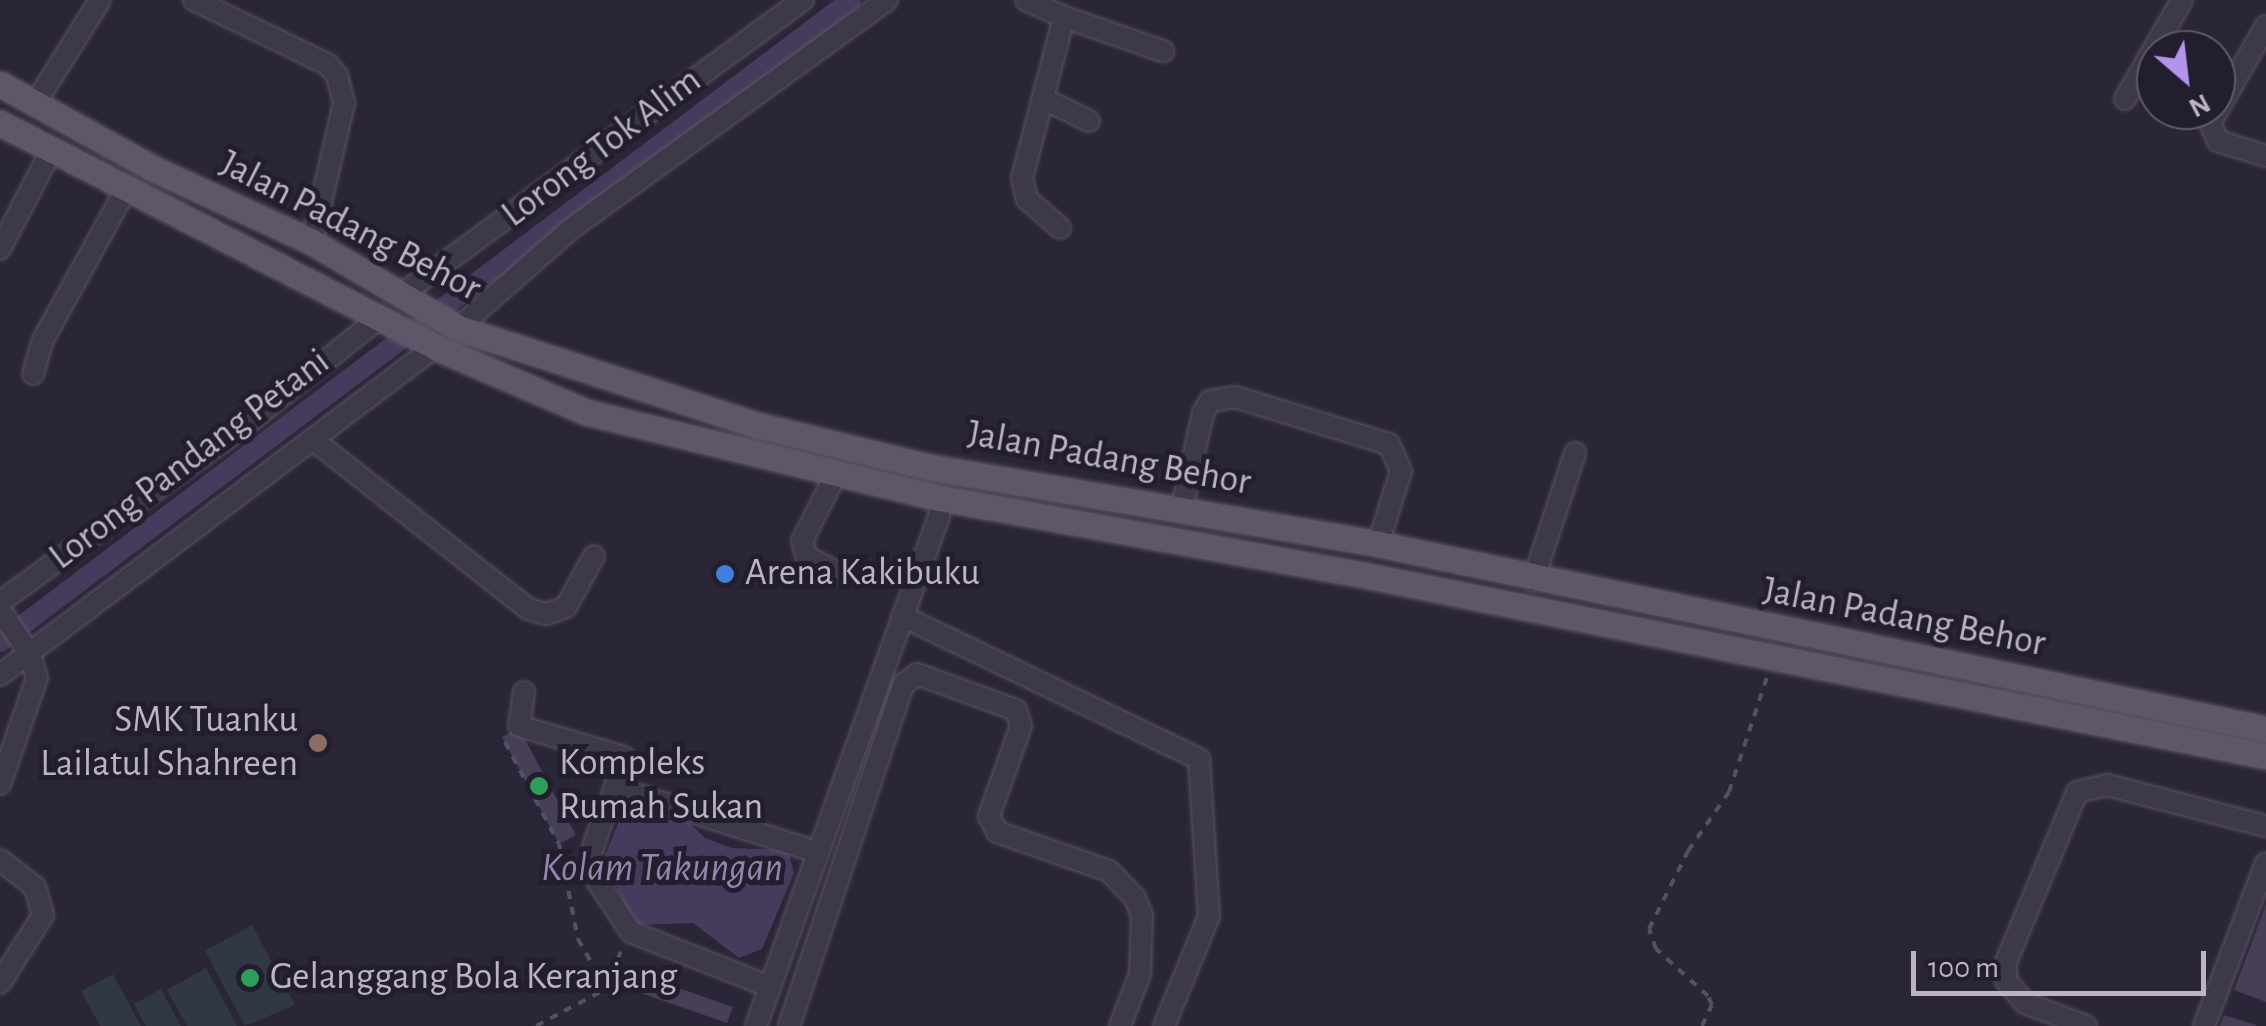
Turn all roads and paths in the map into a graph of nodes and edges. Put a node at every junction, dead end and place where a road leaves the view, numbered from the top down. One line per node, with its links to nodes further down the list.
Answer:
1 (100, 0): 13 (street)
2 (194, 0): 21 (street)
3 (802, 0): 24 (street, Lorong Tok Alim)
4 (887, 0): 26 (street)
5 (1026, 0): 7 (street)
6 (2182, 0): 12 (street)
7 (1064, 17): 9 (street); 11 (street)
8 (2266, 26): 17 (street)
9 (1163, 51)
10 (0, 84): 13 (main road, Jalan Padang Behor)
11 (1044, 99): 14 (street); 20 (street)
12 (2125, 99)
13 (36, 102): 19 (main road, Jalan Padang Behor)
14 (1089, 121)
15 (0, 123): 16 (main road, Jalan Padang Behor)
16 (52, 150): 18 (main road, Jalan Padang Behor); 22 (street)
17 (2266, 156)
18 (126, 188): 23 (main road, Jalan Padang Behor); 28 (street)
19 (275, 226): 21 (main road, Jalan Padang Behor); 23 (main road)
20 (1060, 228)
21 (312, 242): 24 (main road, Jalan Padang Behor)
22 (0, 249)
23 (262, 253): 25 (main road, Jalan Padang Behor)
24 (400, 295): 26 (main road, Jalan Padang Behor)
25 (379, 318): 27 (main road, Jalan Padang Behor); 39 (street, Lorong Pandang Petani)
26 (455, 326): 31 (main road, Jalan Padang Behor)
27 (435, 347): 29 (street); 32 (main road, Jalan Padang Behor)
28 (33, 374)
29 (316, 442): 36 (street); 42 (street)
30 (1575, 454): 38 (street)
31 (929, 467): 33 (main road); 34 (main road, Jalan Padang Behor)
32 (836, 474): 33 (main road, Jalan Padang Behor); 37 (street)
33 (940, 498): 41 (street); 43 (main road, Jalan Padang Behor)
34 (1182, 508): 35 (main road, Jalan Padang Behor); 35 (street)
35 (1378, 544): 38 (main road, Jalan Padang Behor)
36 (594, 556)
37 (839, 573)
38 (1533, 581): 46 (main road, Jalan Padang Behor)
39 (0, 602)
40 (0, 610): 42 (street)
41 (902, 616): 52 (street); 65 (street)
42 (28, 651): 44 (street); 49 (street)
43 (1773, 658): 48 (main road, Jalan Padang Behor); 66 (path)
44 (0, 675)
45 (524, 692): 50 (street)
46 (2266, 730)
47 (504, 742): 60 (path)
48 (2266, 756)
49 (0, 784)
50 (612, 797): 52 (street); 59 (street)
51 (2266, 826): 67 (street)
52 (814, 850): 55 (street)
53 (0, 860): 58 (street)
54 (2266, 863): 68 (street)
55 (801, 890): 56 (street); 59 (street)
56 (836, 900): 63 (street); 64 (street)
57 (625, 940): 60 (path)
58 (0, 983)
59 (768, 986): 62 (street)
60 (606, 989): 61 (path)
61 (536, 1026)
62 (756, 1026)
63 (790, 1026)
64 (1120, 1026)
65 (1164, 1026)
66 (1702, 1026)
67 (2086, 1026)
68 (2204, 1026)

